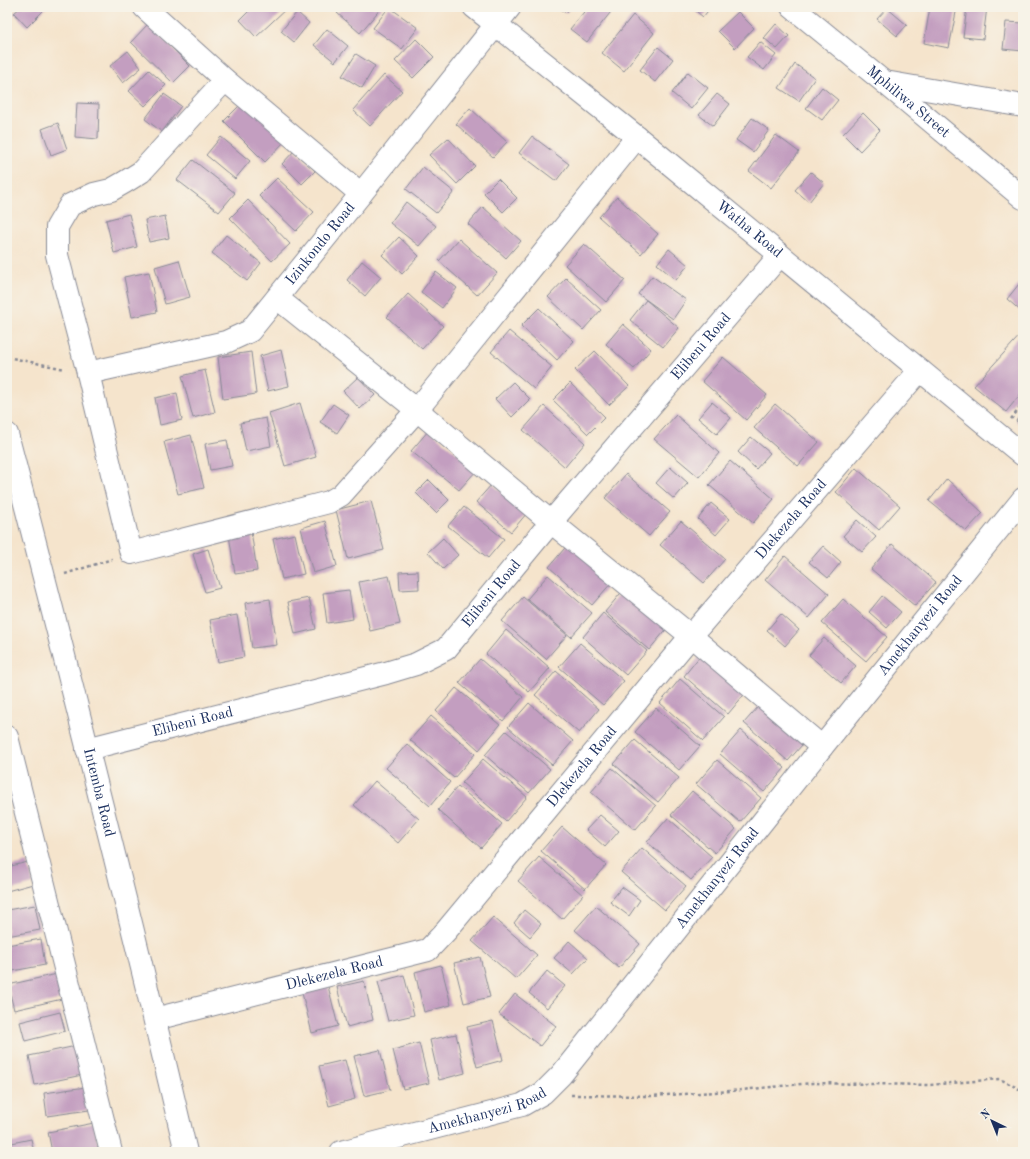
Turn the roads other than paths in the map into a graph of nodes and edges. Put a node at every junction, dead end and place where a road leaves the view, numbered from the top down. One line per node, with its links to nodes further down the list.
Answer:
1 (144, 7): 6 (street)
2 (474, 7): 5 (street, Watha Road)
3 (510, 7): 5 (street, Izinkondo Road)
4 (792, 7): 7 (street, Mphiliwa Street)
5 (496, 25): 9 (street, Watha Road); 10 (street, Izinkondo Road)
6 (225, 80): 10 (street); 15 (street)
7 (884, 82): 8 (street); 11 (street, Mphiliwa Street)
8 (1023, 106)
9 (637, 137): 12 (street, Watha Road); 16 (street)
10 (361, 194): 13 (street, Izinkondo Road)
11 (1023, 198)
12 (780, 255): 14 (street, Watha Road); 20 (street, Elibeni Road)
13 (277, 298): 15 (street, Izinkondo Road); 16 (street)
14 (920, 370): 18 (street, Watha Road); 21 (street, Dlekezela Road)
15 (88, 373): 16 (street)
16 (417, 410): 20 (street)
17 (7, 434): 24 (street, Intemba Road)
18 (1023, 455)
19 (1023, 499): 23 (street, Amekhanyezi Road)
20 (550, 522): 21 (street); 24 (street, Elibeni Road)
21 (690, 636): 23 (street); 25 (street, Dlekezela Road)
22 (7, 737): 26 (street)
23 (822, 747): 28 (street, Amekhanyezi Road)
24 (87, 749): 25 (street, Intemba Road)
25 (155, 1019): 27 (street, Intemba Road)
26 (111, 1152)
27 (186, 1152)
28 (341, 1152)

